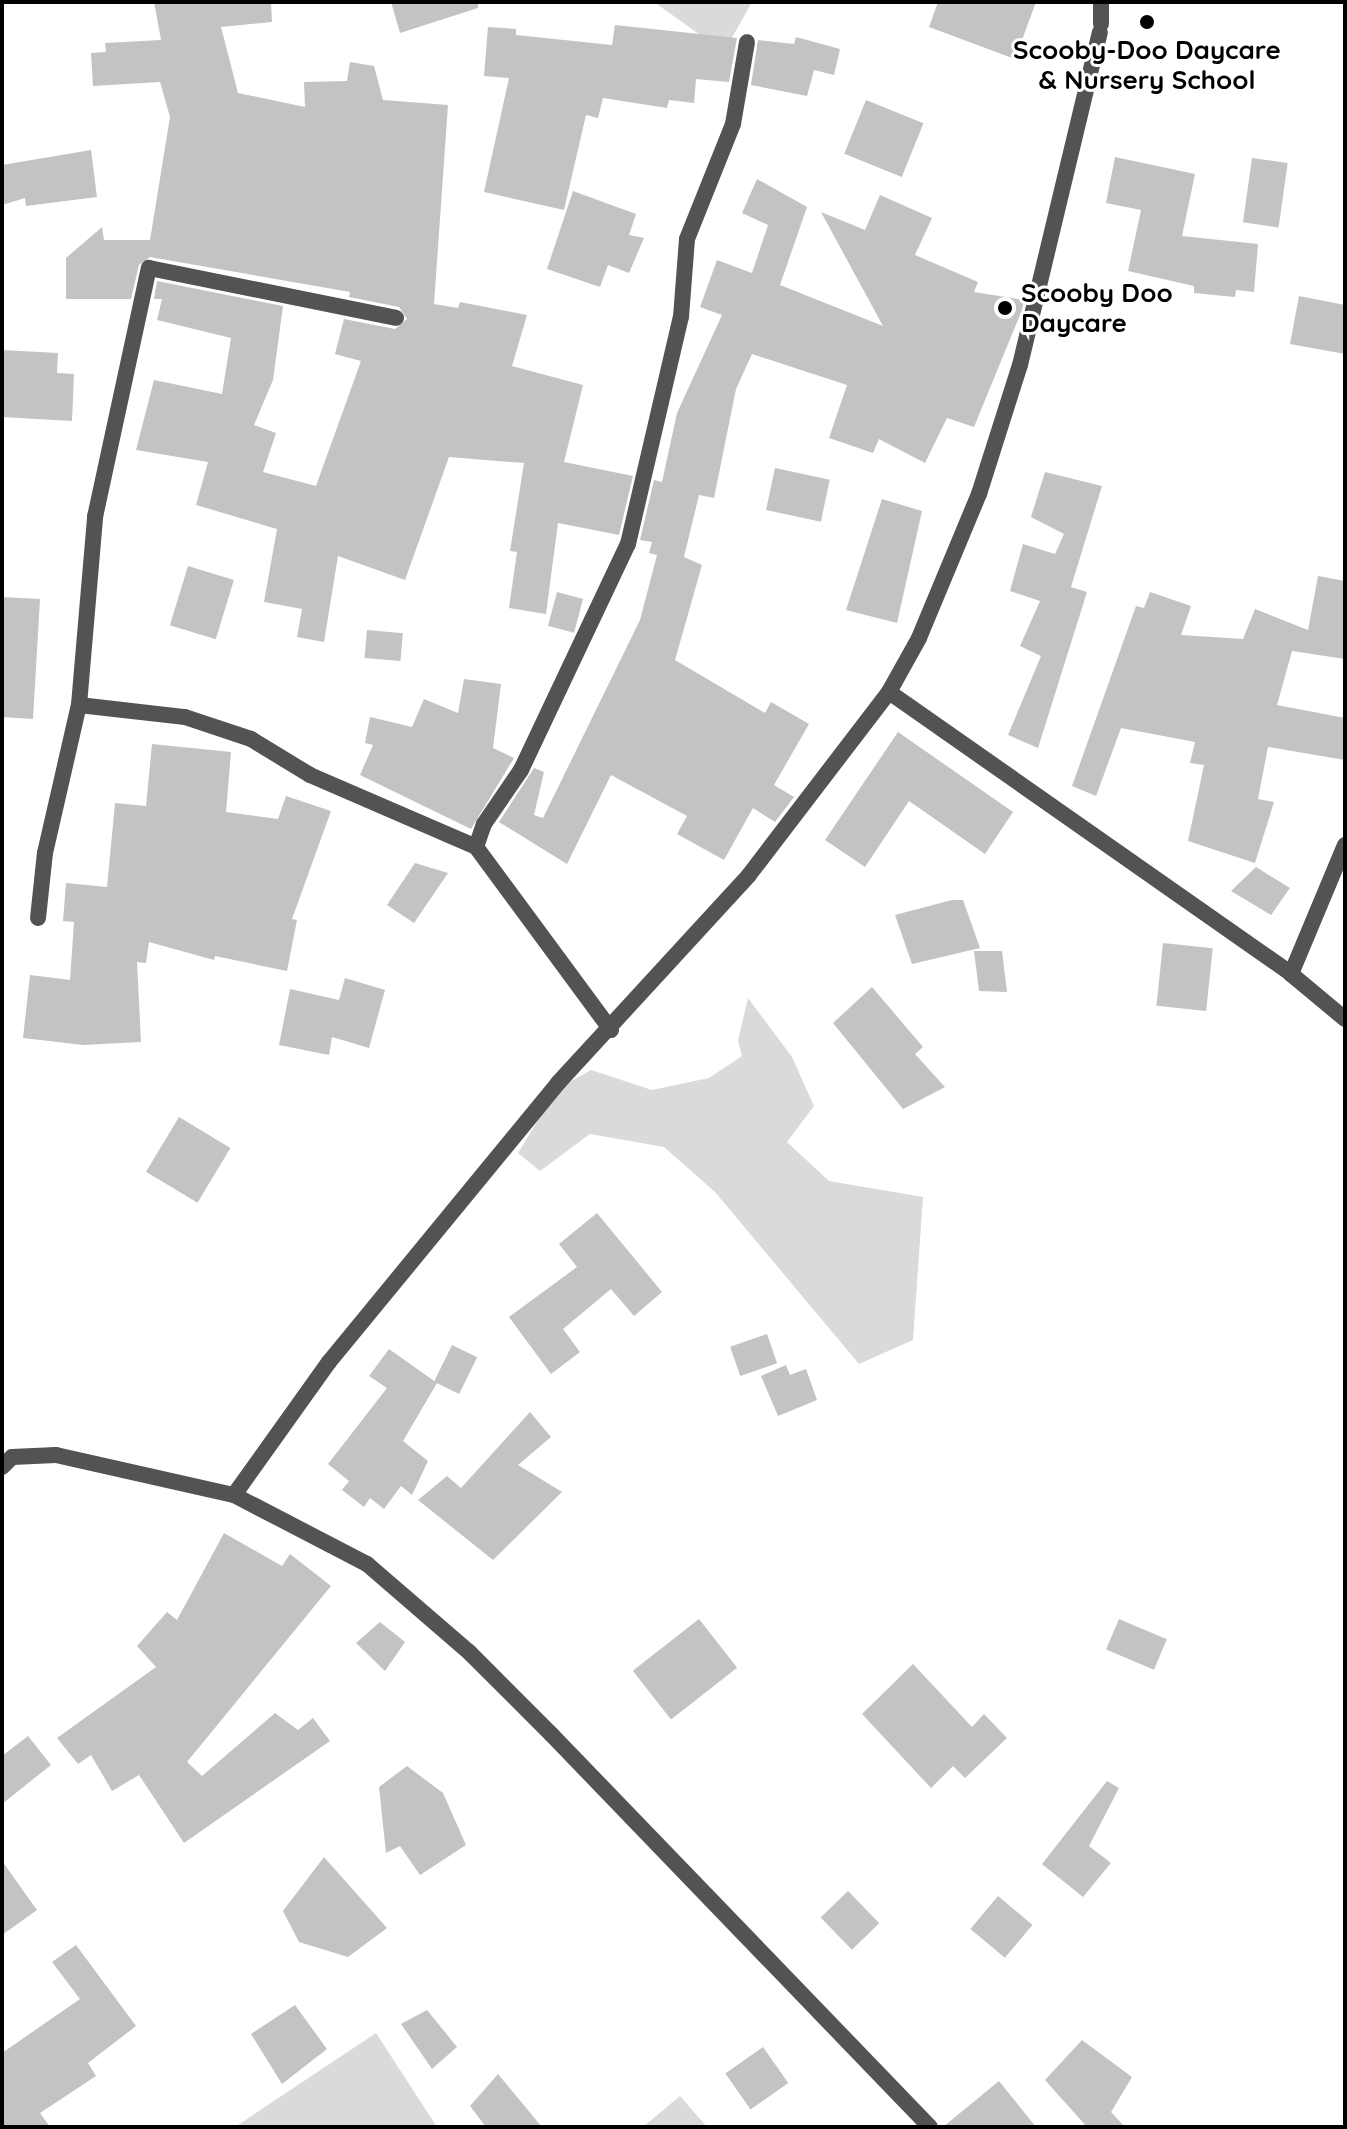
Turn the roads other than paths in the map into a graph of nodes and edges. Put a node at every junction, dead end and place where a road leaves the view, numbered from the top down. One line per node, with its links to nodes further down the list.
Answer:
1 (1101, 2): 4 (street)
2 (747, 42): 7 (street)
3 (396, 318): 5 (street)
4 (889, 692): 9 (street); 11 (street)
5 (79, 705): 7 (street); 8 (street)
6 (1345, 845): 9 (street)
7 (476, 847): 11 (street)
8 (38, 918)
9 (1291, 974): 10 (street)
10 (1345, 1019)
11 (611, 1030): 13 (street)
12 (2, 1467): 13 (street)
13 (234, 1495): 14 (street)
14 (930, 2127)

